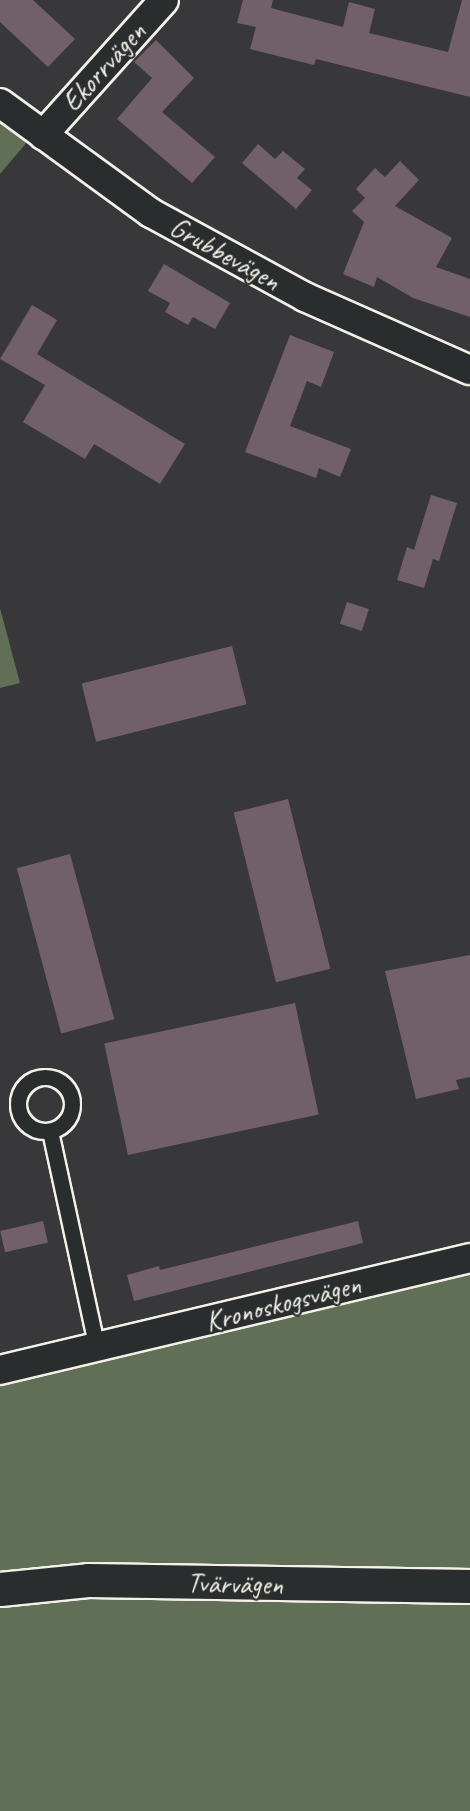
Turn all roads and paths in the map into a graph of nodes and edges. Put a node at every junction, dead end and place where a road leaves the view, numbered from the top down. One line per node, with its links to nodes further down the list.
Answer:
1 (164, 0): 3 (street, Ekorrvägen)
2 (0, 103): 3 (street, Grubbevägen)
3 (43, 135): 4 (street, Grubbevägen)
4 (470, 370)
5 (50, 1131): 7 (lane)
6 (470, 1258): 7 (street, Kronoskogsvägen)
7 (97, 1348): 8 (street, Kronoskogsvägen)
8 (0, 1370)
9 (470, 1586): 10 (street, Tvärvägen)
10 (0, 1589)

